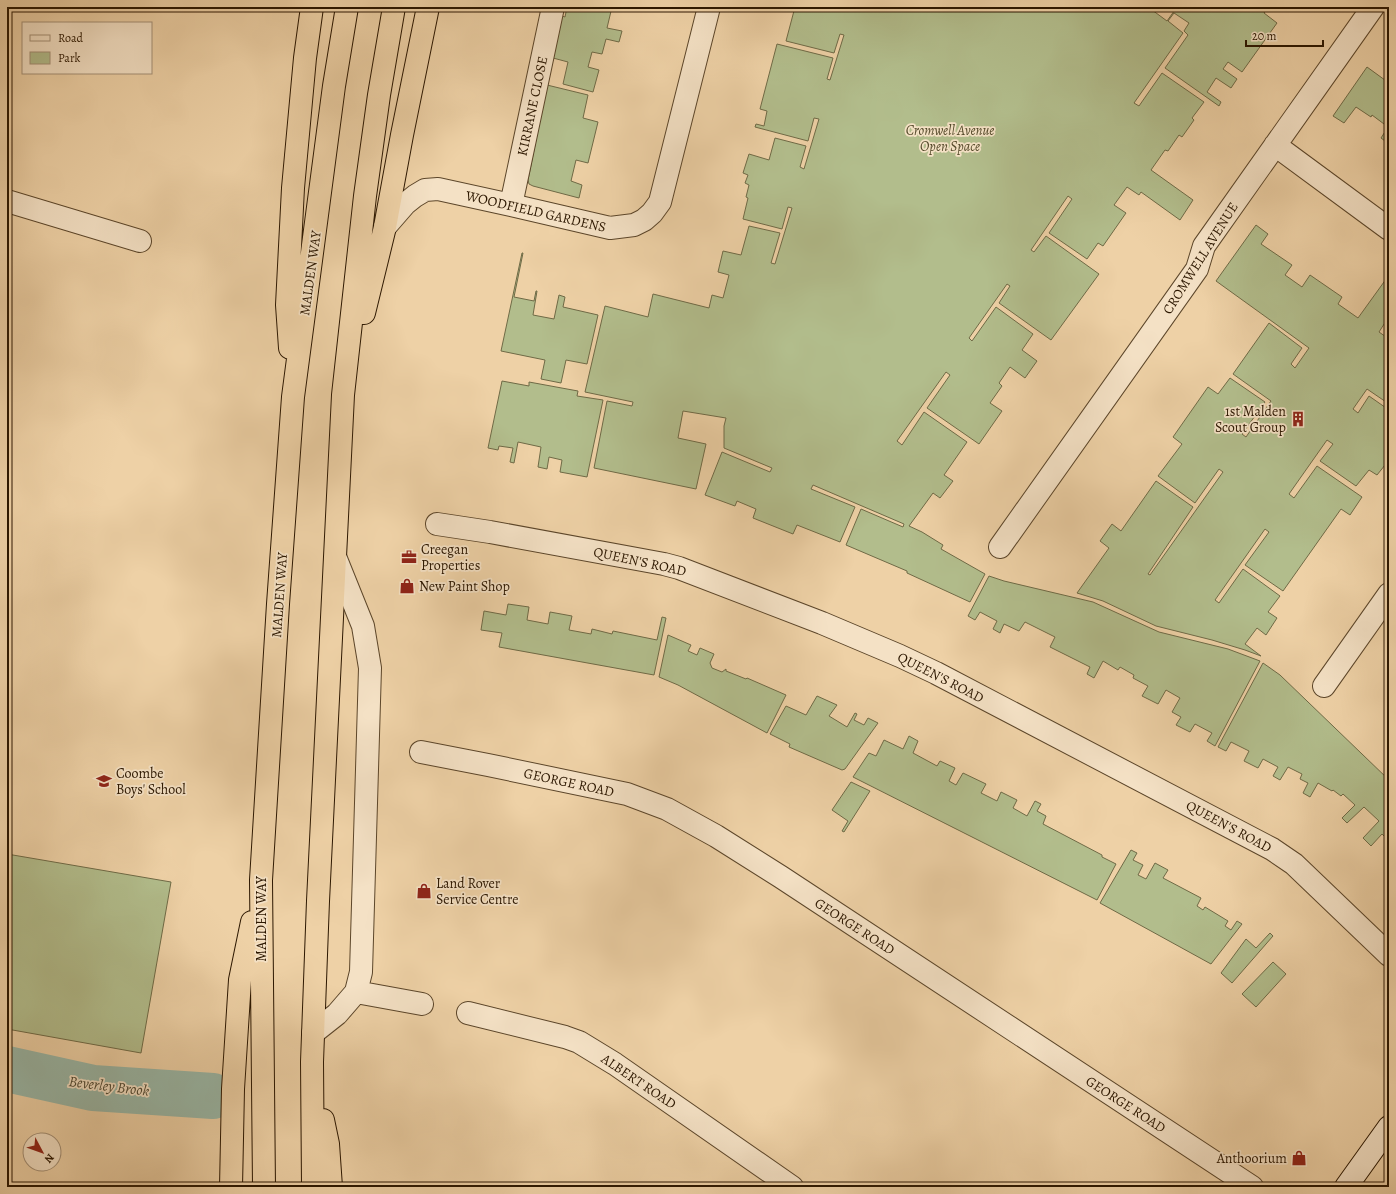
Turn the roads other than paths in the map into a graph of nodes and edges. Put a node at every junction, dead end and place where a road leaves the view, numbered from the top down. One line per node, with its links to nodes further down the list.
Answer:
1 (312, 7): 15 (highway)
2 (347, 7): 15 (highway, MALDEN WAY)
3 (394, 7): 14 (highway)
4 (428, 7): 11 (highway)
5 (553, 7): 10 (street, KIRRANE CLOSE)
6 (710, 7): 10 (street, WOODFIELD GARDENS)
7 (1373, 7): 8 (street, CROMWELL AVENUE)
8 (1275, 145): 12 (street); 17 (street, CROMWELL AVENUE)
9 (7, 200): 13 (street)
10 (511, 205): 11 (street, WOODFIELD GARDENS)
11 (385, 227): 14 (highway)
12 (1389, 229)
13 (140, 241)
14 (343, 395): 18 (highway)
15 (293, 397): 22 (highway, MALDEN WAY)
16 (437, 524): 23 (street, QUEEN'S ROAD)
17 (1000, 547)
18 (336, 559): 24 (street); 27 (highway)
19 (1389, 594): 20 (street)
20 (1324, 686)
21 (421, 752): 35 (street, GEORGE ROAD)
22 (261, 880): 30 (highway); 31 (highway, MALDEN WAY)
23 (1389, 954)
24 (356, 992): 25 (street); 27 (street)
25 (422, 1004)
26 (468, 1013): 34 (street, ALBERT ROAD)
27 (313, 1032): 28 (highway)
28 (312, 1062): 32 (highway); 33 (highway)
29 (1389, 1127): 36 (street)
30 (231, 1187)
31 (264, 1187)
32 (313, 1187)
33 (331, 1187)
34 (792, 1187)
35 (1252, 1187)
36 (1346, 1187)

